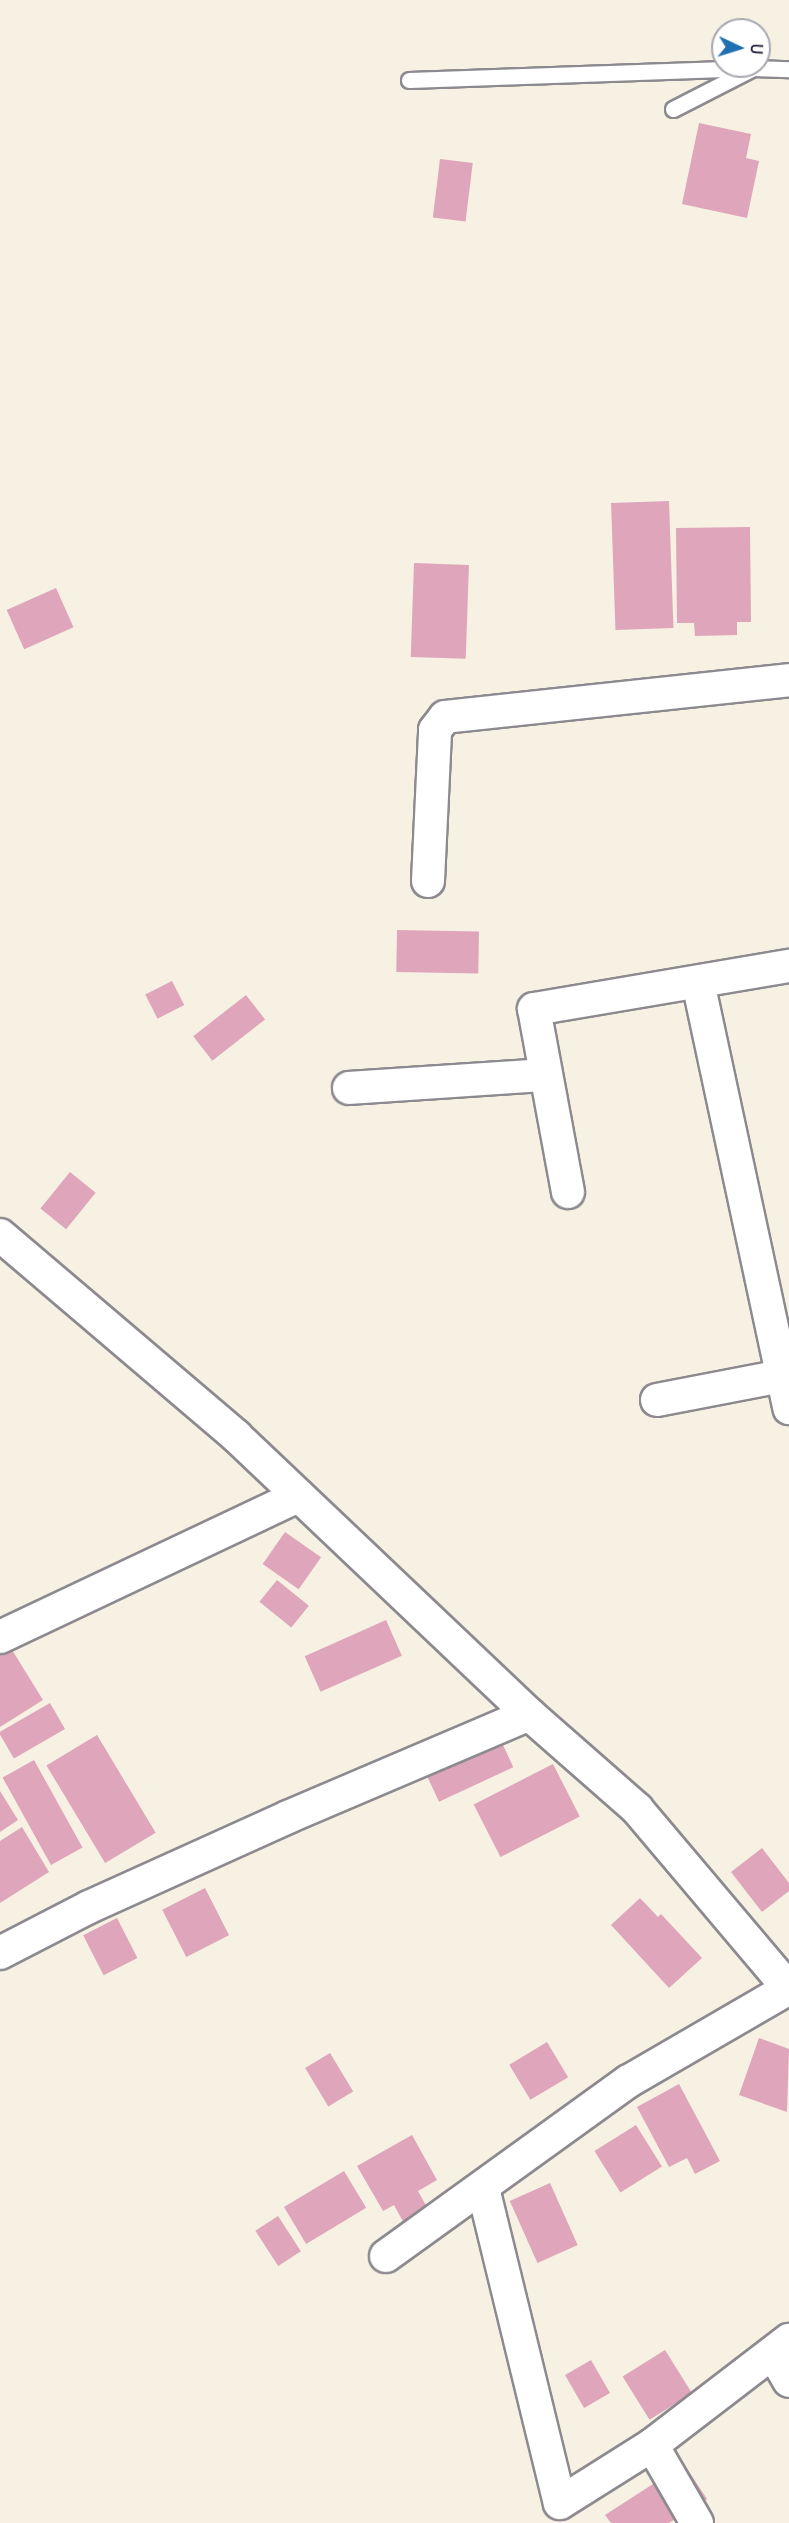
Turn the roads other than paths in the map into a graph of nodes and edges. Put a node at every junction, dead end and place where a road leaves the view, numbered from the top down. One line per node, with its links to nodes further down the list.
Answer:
1 (771, 68): 3 (lane)
2 (711, 69): 5 (lane)
3 (789, 69)
4 (733, 78): 6 (lane)
5 (409, 80)
6 (673, 109)
7 (789, 680): 8 (street)
8 (428, 881)
9 (789, 966): 10 (street)
10 (698, 982): 11 (street); 15 (street)
11 (546, 1075): 12 (street); 13 (street)
12 (349, 1088)
13 (568, 1192)
14 (0, 1235): 18 (street)
15 (782, 1376): 16 (street); 17 (street)
16 (657, 1400)
17 (789, 1408)
18 (298, 1496): 19 (street); 20 (street)
19 (0, 1637)
20 (530, 1714): 21 (street); 22 (street)
21 (0, 1953)
22 (789, 1989): 23 (street)
23 (483, 2188): 24 (street); 28 (street)
24 (386, 2256)
25 (781, 2346): 26 (street); 27 (street)
26 (789, 2381)
27 (652, 2445): 28 (street); 29 (street)
28 (564, 2513)
29 (696, 2523)

